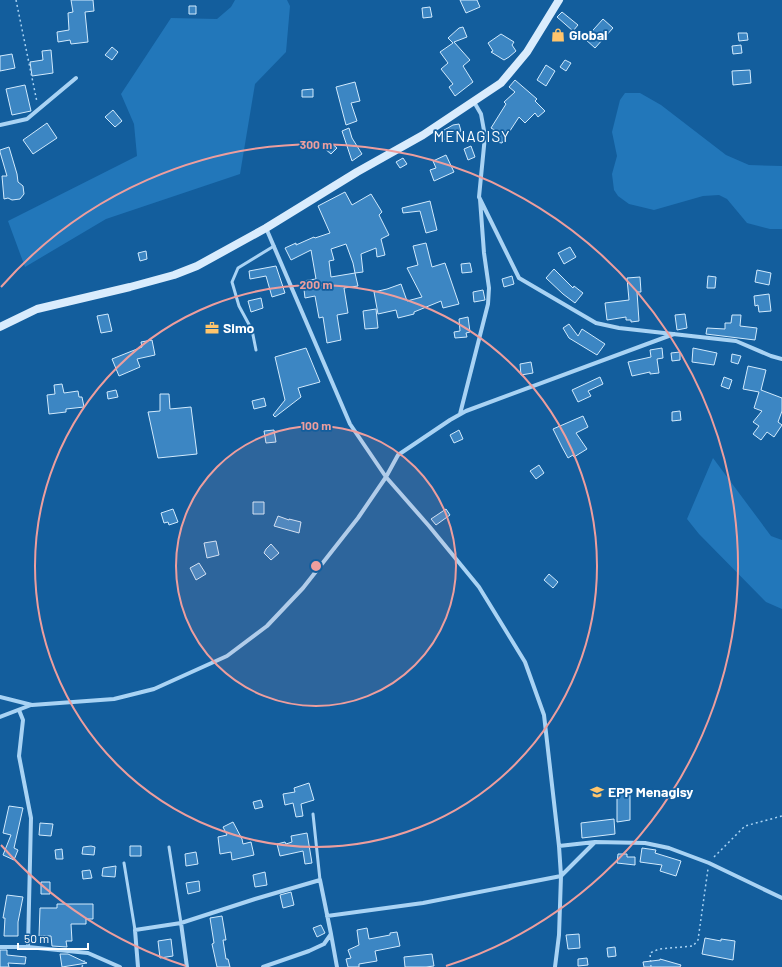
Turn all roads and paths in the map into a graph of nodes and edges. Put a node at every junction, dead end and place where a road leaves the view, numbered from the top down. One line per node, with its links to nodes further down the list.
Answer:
1 (16, 0): 5 (path)
2 (559, 0): 4 (main road)
3 (76, 78): 5 (street)
4 (474, 102): 7 (street); 8 (main road)
5 (38, 110): 6 (street)
6 (0, 125)
7 (479, 197): 11 (street); 14 (street)
8 (266, 228): 9 (street); 10 (main road)
9 (274, 246): 12 (lane); 15 (street)
10 (0, 327)
11 (674, 334): 13 (street); 14 (street)
12 (256, 350)
13 (782, 359)
14 (460, 414): 15 (street)
15 (386, 477): 17 (street); 23 (street)
16 (0, 697): 17 (street)
17 (32, 705): 18 (street)
18 (19, 710): 19 (street); 35 (street)
19 (0, 717)
20 (313, 814): 28 (lane)
21 (782, 816): 26 (path)
22 (595, 842): 23 (street); 26 (street); 27 (street)
23 (559, 846): 27 (street)
24 (169, 847): 31 (lane)
25 (124, 863): 32 (lane)
26 (709, 863): 29 (street); 42 (path)
27 (561, 876): 30 (street); 41 (street)
28 (320, 880): 30 (street); 31 (street)
29 (782, 898)
30 (327, 916): 33 (street)
31 (181, 923): 32 (street); 38 (street)
32 (135, 930): 37 (street)
33 (331, 934): 39 (street); 40 (street)
34 (0, 947): 35 (street)
35 (28, 947): 36 (street)
36 (120, 967)
37 (138, 967)
38 (187, 967)
39 (263, 967)
40 (337, 967)
41 (555, 967)
42 (651, 967)

